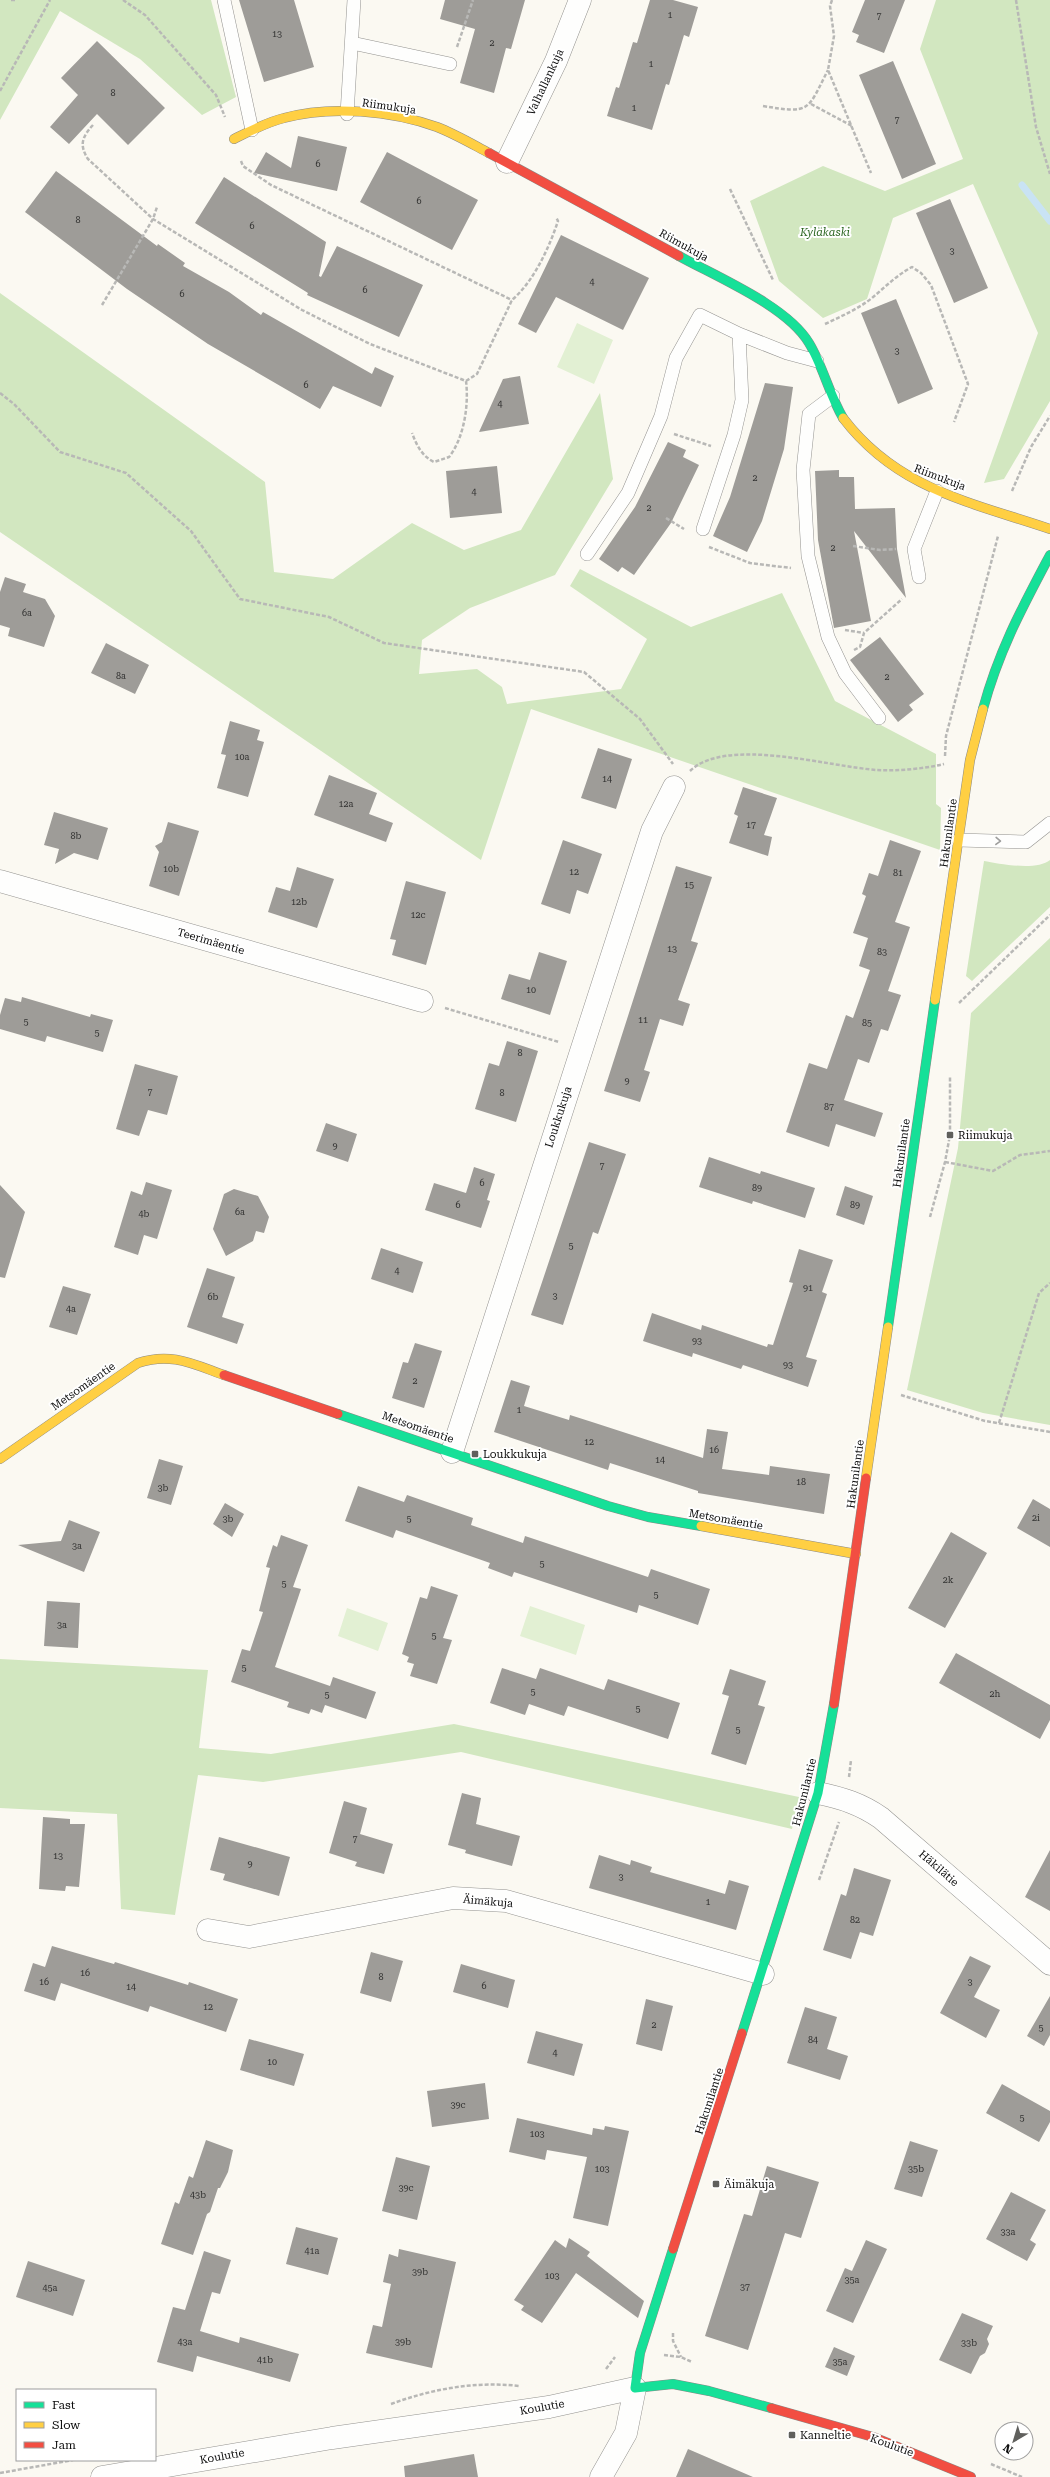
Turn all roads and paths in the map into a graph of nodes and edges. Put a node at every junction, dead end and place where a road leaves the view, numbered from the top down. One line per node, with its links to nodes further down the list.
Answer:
1 (11, 0): 2 (path)
2 (17, 0)
3 (50, 0): 14 (path)
4 (123, 0): 21 (path)
5 (224, 0): 20 (lane)
6 (354, 0): 11 (lane)
7 (473, 0): 12 (path)
8 (580, 0): 22 (street, Valhallankuja)
9 (832, 0): 13 (path)
10 (1016, 0): 24 (path)
11 (352, 44): 12 (lane); 17 (lane)
12 (450, 64)
13 (828, 70): 15 (path); 19 (path)
14 (0, 91)
15 (811, 104): 16 (path); 19 (path)
16 (763, 106)
17 (347, 114): 20 (street, Riimukuja); 22 (street, Riimukuja)
18 (92, 126): 28 (path)
19 (852, 126): 23 (path)
20 (252, 130): 21 (street, Riimukuja)
21 (234, 139): 30 (path)
22 (507, 162): 34 (street, Riimukuja)
23 (871, 173)
24 (1050, 174)
25 (730, 189): 29 (path)
26 (157, 207): 28 (path)
27 (554, 215): 30 (path)
28 (154, 220): 31 (path); 35 (path)
29 (775, 283)
30 (512, 300): 35 (path)
31 (102, 305)
32 (819, 326): 39 (path)
33 (739, 334): 34 (lane); 40 (lane); 42 (lane)
34 (817, 361): 37 (street, Riimukuja)
35 (466, 381): 41 (path)
36 (0, 393): 60 (path)
37 (833, 396): 43 (street, Riimukuja); 53 (lane)
38 (1050, 416): 44 (path)
39 (954, 422)
40 (656, 428): 42 (path); 51 (lane)
41 (412, 433)
42 (729, 453): 45 (lane)
43 (937, 491): 46 (street, Riimukuja); 50 (lane)
44 (1009, 498)
45 (703, 529)
46 (1050, 529)
47 (998, 535): 58 (path)
48 (705, 544): 53 (path)
49 (853, 546): 50 (path)
50 (914, 549): 54 (lane)
51 (587, 554)
52 (1050, 555): 62 (street, Hakunilantie)
53 (811, 569): 56 (lane)
54 (919, 576)
55 (902, 599): 56 (path)
56 (839, 661): 57 (lane)
57 (879, 718)
58 (944, 764): 59 (path); 60 (path)
59 (944, 772)
60 (674, 787): 67 (street, Loukkukuja)
61 (1050, 823): 62 (lane, one-way to 61)
62 (959, 840): 76 (street, Hakunilantie)
63 (0, 881): 65 (street, Teerimäentie)
64 (1050, 915): 66 (path)
65 (422, 1001): 67 (path)
66 (957, 1005)
67 (580, 1048): 74 (street, Loukkukuja)
68 (1050, 1151): 69 (path)
69 (946, 1162)
70 (1050, 1283): 72 (path)
71 (901, 1395): 72 (path)
72 (999, 1423): 73 (path)
73 (1050, 1432)
74 (452, 1452): 75 (street, Metsomäentie); 76 (street, Metsomäentie)
75 (0, 1459)
76 (856, 1554): 77 (street, Hakunilantie)
77 (818, 1793): 79 (street, Häkilätie); 80 (street, Hakunilantie)
78 (208, 1930): 80 (street, Äimäkuja)
79 (1050, 1964)
80 (763, 1974): 81 (street, Hakunilantie)
81 (635, 2388): 84 (street, Koulutie); 85 (street); 86 (street, Koulutie)
82 (67, 2461): 83 (path)
83 (0, 2473)
84 (102, 2477)
85 (601, 2477)
86 (971, 2477)

